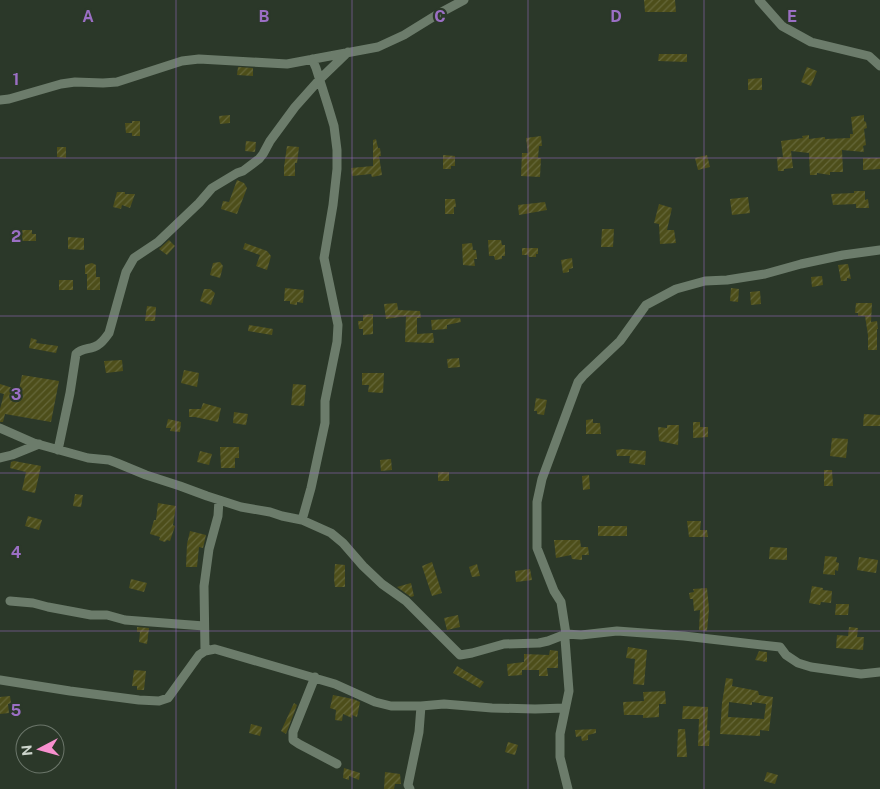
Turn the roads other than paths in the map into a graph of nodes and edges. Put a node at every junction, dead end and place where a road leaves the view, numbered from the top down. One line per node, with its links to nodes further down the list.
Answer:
1 (464, 0): 3 (street)
2 (759, 0): 5 (street)
3 (348, 52): 4 (street); 6 (street)
4 (312, 60): 6 (street); 7 (street)
5 (880, 66)
6 (320, 79): 11 (street); 16 (street)
7 (0, 100)
8 (880, 250): 19 (street)
9 (0, 428): 10 (street)
10 (39, 444): 11 (street); 12 (street)
11 (58, 450): 13 (street)
12 (0, 458)
13 (219, 500): 14 (street); 15 (street)
14 (235, 505): 15 (street); 16 (street)
15 (218, 516): 18 (street)
16 (302, 520): 19 (street)
17 (10, 601): 18 (street)
18 (204, 626): 20 (street)
19 (566, 634): 21 (street); 25 (street)
20 (205, 651): 22 (street); 23 (street)
21 (880, 672)
22 (315, 678): 24 (street); 26 (street)
23 (0, 680)
24 (421, 706): 25 (street); 27 (street)
25 (565, 708): 28 (street)
26 (337, 764)
27 (410, 789)
28 (568, 789)

